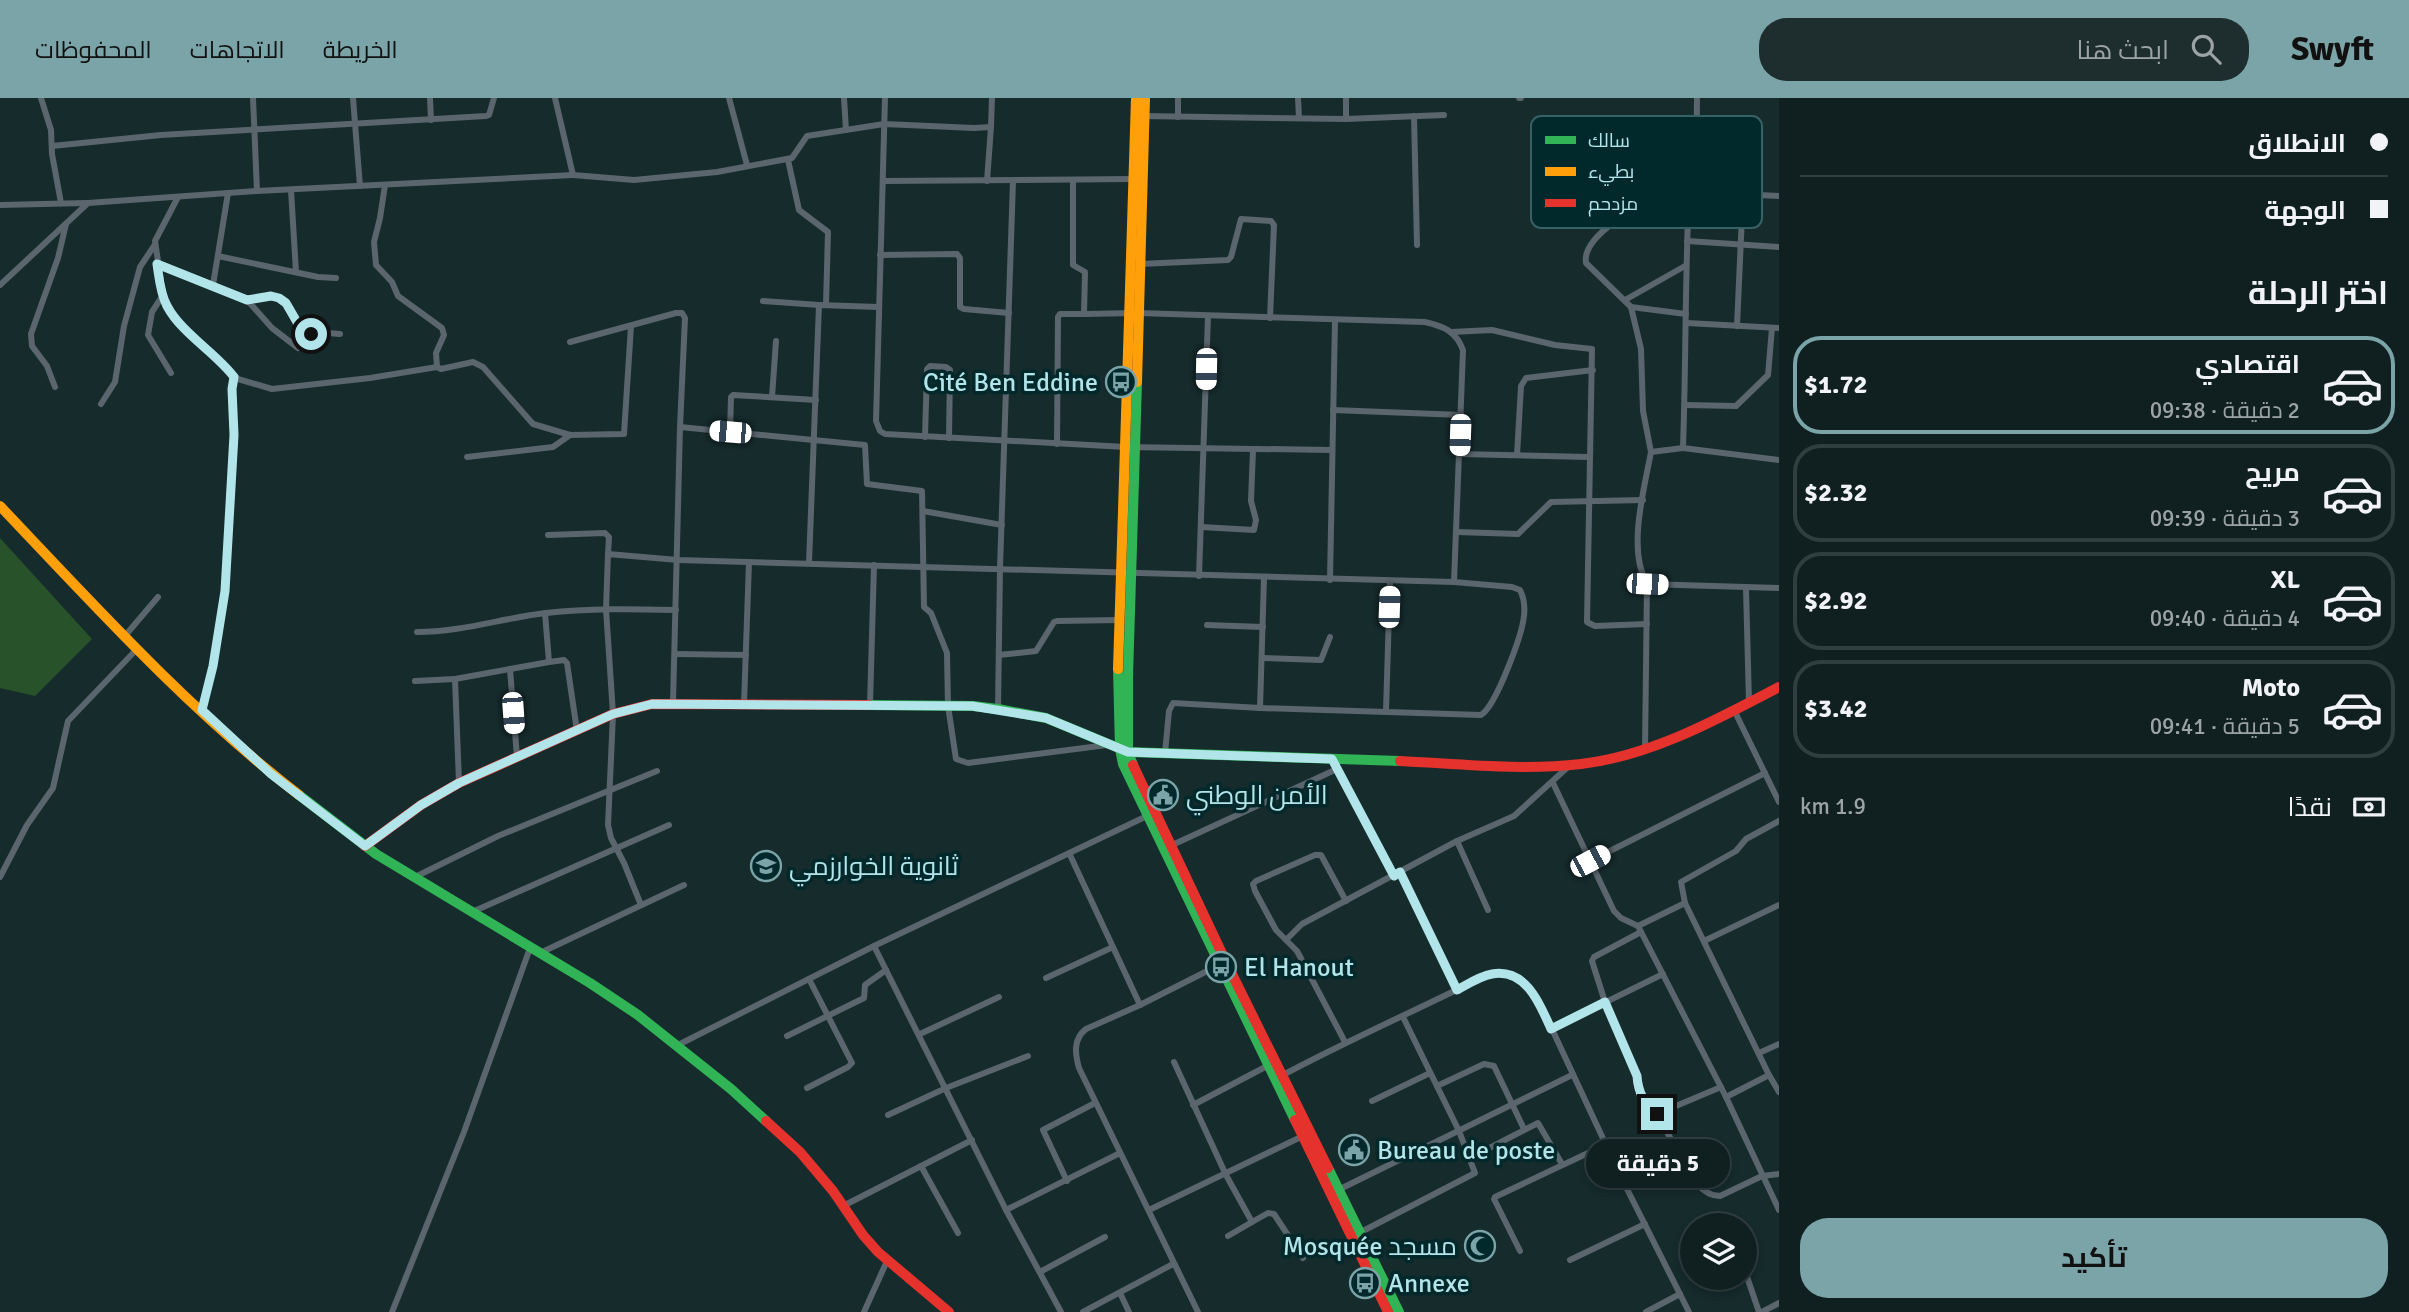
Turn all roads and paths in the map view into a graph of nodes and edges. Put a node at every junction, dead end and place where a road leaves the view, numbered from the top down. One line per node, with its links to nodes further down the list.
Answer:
1 (41, 98): 30 (street)
2 (253, 98): 29 (street)
3 (353, 98): 26 (street)
4 (430, 98): 23 (street)
5 (494, 98): 23 (street)
6 (555, 98): 33 (street)
7 (729, 98): 32 (street)
8 (844, 98): 28 (street)
9 (885, 98): 25 (street)
10 (992, 98): 27 (street)
11 (1136, 98): 18 (main road)
12 (1145, 98): 18 (main road)
13 (1178, 98): 21 (street)
14 (1298, 98): 22 (street)
15 (1346, 98): 24 (street)
16 (1698, 98): 20 (street)
17 (1444, 115): 19 (street)
18 (1140, 116): 21 (street); 34 (main road); 60 (main road)
19 (1414, 116): 24 (street); 55 (street)
20 (1697, 116)
21 (1178, 117): 22 (street)
22 (1298, 118): 24 (street)
23 (431, 120): 26 (street)
24 (1346, 120)
25 (884, 124): 27 (street); 28 (street); 36 (street)
26 (355, 125): 29 (street); 40 (street)
27 (991, 127): 37 (street)
28 (846, 130): 31 (street)
29 (255, 131): 30 (street); 42 (street)
30 (52, 146): 45 (street)
31 (788, 160): 32 (street); 70 (street)
32 (747, 165): 33 (street)
33 (573, 175): 39 (street)
34 (1134, 179): 35 (street); 60 (main road)
35 (1073, 180): 38 (street); 75 (street)
36 (883, 181): 37 (street); 57 (street)
37 (987, 181): 38 (street)
38 (1013, 181): 73 (street)
39 (385, 185): 40 (street); 89 (street)
40 (360, 186): 41 (street)
41 (292, 190): 42 (street); 62 (street)
42 (257, 191): 43 (street)
43 (228, 193): 44 (street); 58 (street)
44 (178, 197): 46 (street); 54 (street)
45 (61, 202): 46 (street); 47 (street)
46 (88, 203): 48 (street)
47 (0, 205)
48 (66, 222): 64 (street); 93 (street)
49 (1606, 228): 68 (street)
50 (1689, 228): 52 (street)
51 (1741, 228): 53 (street)
52 (1687, 241): 53 (street); 61 (street)
53 (1740, 243): 56 (street); 82 (street)
54 (154, 246): 59 (street); 96 (street)
55 (1417, 246)
56 (1779, 247)
57 (880, 255): 71 (street); 73 (street)
58 (218, 256): 62 (street); 65 (street)
59 (157, 264): 65 (street); 66 (street)
60 (1135, 264): 74 (main road); 78 (street)
61 (1685, 266): 68 (street); 76 (street)
62 (296, 272): 63 (street)
63 (336, 278)
64 (0, 285)
65 (213, 285): 67 (street)
66 (163, 295): 91 (street); 92 (street)
67 (247, 300): 85 (street); 88 (street)
68 (1625, 300): 72 (street)
69 (763, 301): 70 (street)
70 (823, 305): 71 (street); 95 (street)
71 (878, 307): 103 (street)
72 (1631, 307): 76 (street); 113 (street)
73 (1009, 313): 106 (street)
74 (1134, 313): 75 (street); 77 (street); 108 (main road)
75 (1084, 314): 107 (street)
76 (1686, 314): 80 (street)
77 (1208, 316): 78 (street); 110 (street)
78 (1270, 318): 79 (street)
79 (1335, 320): 84 (street); 98 (street)
80 (1687, 323): 82 (street); 97 (street)
81 (631, 326): 87 (street); 100 (street); 102 (street)
82 (1737, 326): 83 (street)
83 (1776, 328): 97 (street)
84 (1451, 332): 90 (street); 99 (street)
85 (340, 334)
86 (776, 341): 94 (street)
87 (570, 342)
88 (298, 348)
89 (437, 367): 92 (street); 102 (street)
90 (1593, 370): 115 (street); 117 (street)
91 (171, 373)
92 (234, 377): 171 (street)
93 (55, 387)
94 (772, 397): 95 (street); 101 (street)
95 (816, 400): 105 (street)
96 (101, 404)
97 (1685, 405): 109 (street)
98 (1333, 410): 99 (street); 112 (street)
99 (1461, 415): 114 (street)
100 (680, 427): 101 (street); 128 (street)
101 (730, 432): 105 (street)
102 (570, 435): 116 (street)
103 (925, 437): 104 (street); 104 (street)
104 (949, 439): 106 (street)
105 (814, 440): 122 (street); 130 (street)
106 (1005, 442): 107 (street); 123 (street)
107 (1056, 444): 108 (street)
108 (1130, 447): 110 (street); 134 (main road)
109 (1684, 448): 113 (street); 118 (street)
110 (1205, 449): 111 (street); 124 (street)
111 (1253, 450): 112 (street); 124 (street)
112 (1332, 450): 137 (street)
113 (1651, 452): 120 (street)
114 (1460, 454): 115 (street); 125 (street)
115 (1517, 455): 117 (street)
116 (467, 457)
117 (1589, 457): 119 (street)
118 (1779, 460)
119 (1588, 500): 120 (street); 125 (street); 148 (street)
120 (1643, 500): 140 (street)
121 (0, 506): 153 (main road)
122 (923, 511): 123 (street); 132 (street)
123 (1002, 525): 133 (street)
124 (1201, 527): 135 (street)
125 (1457, 532): 139 (street)
126 (548, 535): 127 (street)
127 (608, 554): 128 (street); 144 (street)
128 (678, 560): 129 (street); 145 (street)
129 (749, 562): 130 (street); 157 (street)
130 (809, 563): 131 (street)
131 (874, 565): 132 (street); 167 (street)
132 (923, 566): 133 (street); 168 (street)
133 (1000, 568): 134 (street); 156 (street)
134 (1126, 572): 135 (street); 147 (main road); 178 (main road)
135 (1199, 576): 136 (street)
136 (1264, 578): 137 (street); 150 (street)
137 (1330, 580): 138 (street)
138 (1390, 581): 139 (street); 173 (street)
139 (1454, 582): 173 (street)
140 (1647, 584): 141 (street); 148 (street)
141 (1746, 588): 142 (street); 165 (street)
142 (1779, 588)
143 (158, 597): 153 (street)
144 (606, 610): 145 (street); 146 (street); 174 (street)
145 (676, 610): 155 (street)
146 (545, 613): 151 (street); 159 (street)
147 (1120, 620): 156 (street); 178 (main road)
148 (1647, 624): 177 (street)
149 (1206, 625): 150 (street)
150 (1263, 627): 158 (street)
151 (417, 632)
152 (1330, 637): 158 (street)
153 (124, 638): 154 (main road)
154 (136, 650): 171 (main road); 200 (street)
155 (675, 654): 157 (street); 164 (street)
156 (999, 655): 170 (street)
157 (746, 656): 166 (street)
158 (1262, 658): 169 (street)
159 (549, 662): 160 (street); 175 (street)
160 (510, 669): 161 (street); 180 (street)
161 (455, 679): 162 (street); 185 (street)
162 (415, 681)
163 (1779, 687): 165 (main road)
164 (673, 703): 166 (main road); 174 (main road)
165 (1749, 703): 172 (main road)
166 (744, 704): 167 (main road)
167 (870, 705): 168 (main road)
168 (948, 705): 170 (main road); 176 (street)
169 (1260, 708): 173 (street); 179 (street)
170 (998, 709): 176 (main road)
171 (202, 710): 194 (main road)
172 (1734, 710): 177 (main road); 184 (street)
173 (1386, 711)
174 (613, 714): 175 (main road); 188 (street)
175 (577, 731): 180 (main road)
176 (1109, 744): 178 (main road)
177 (1645, 749): 182 (main road)
178 (1124, 750): 179 (main road); 190 (main road); 195 (main road)
179 (1166, 753): 181 (main road)
180 (517, 757): 185 (main road)
181 (1335, 764): 182 (main road); 195 (street); 199 (street)
182 (1570, 765): 186 (street)
183 (657, 771): 188 (street)
184 (1766, 773): 187 (street); 198 (street)
185 (459, 783): 194 (main road)
186 (1553, 783): 193 (street); 198 (street)
187 (1777, 789): 189 (street)
188 (609, 791): 196 (street); 201 (street)
189 (1779, 802)
190 (1147, 816): 197 (street); 216 (main road)
191 (1779, 821): 204 (street)
192 (669, 825): 196 (street)
193 (1457, 841): 199 (street); 207 (street)
194 (365, 846): 201 (main road)
195 (1170, 846): 216 (main road)
196 (617, 849): 205 (street); 208 (street)
197 (1070, 855): 213 (street); 214 (street)
198 (1590, 861): 210 (street)
199 (1397, 874): 203 (street); 221 (street)
200 (0, 877)
201 (413, 878): 208 (main road)
202 (684, 885): 205 (street)
203 (1346, 901): 211 (street); 211 (street)
204 (1685, 902): 210 (street); 212 (street)
205 (641, 905): 215 (street)
206 (1777, 906): 209 (street); 212 (street)
207 (1488, 910)
208 (472, 912): 215 (main road)
209 (1779, 917)
210 (1639, 929): 218 (street); 223 (street)
211 (1286, 940): 230 (street)
212 (1704, 941): 233 (street)
213 (874, 946): 217 (street); 220 (street)
214 (1113, 947): 219 (street); 224 (street)
215 (535, 950): 232 (main road); 290 (street)
216 (1222, 964): 224 (street); 236 (main road); 240 (main road)
217 (886, 970): 225 (street); 228 (street)
218 (1663, 974): 223 (street); 242 (street)
219 (1045, 978)
220 (809, 979): 225 (street); 232 (street)
221 (1457, 990): 226 (street); 227 (street)
222 (999, 997): 228 (street)
223 (1605, 1002): 227 (street); 251 (street)
224 (1140, 1005): 248 (street)
225 (828, 1015): 229 (street); 243 (street)
226 (1403, 1017): 230 (street); 237 (street)
227 (1551, 1029): 239 (street)
228 (920, 1034): 244 (street)
229 (787, 1036)
230 (1345, 1042): 240 (street)
231 (1779, 1044): 233 (street)
232 (676, 1045): 269 (main road)
233 (1759, 1053): 238 (street)
234 (1028, 1056): 244 (street)
235 (1174, 1062): 249 (street)
236 (1269, 1065): 240 (main road); 249 (street)
237 (1430, 1073): 241 (street); 247 (street)
238 (1769, 1075): 245 (street); 246 (street)
239 (1572, 1076): 250 (street); 257 (street)
240 (1280, 1077): 255 (main road); 268 (main road)
241 (1437, 1086): 250 (street); 254 (street)
242 (1721, 1087): 246 (street); 251 (street)
243 (807, 1088)
244 (946, 1088): 252 (street); 256 (street)
245 (1779, 1092)
246 (1726, 1097): 265 (street)
247 (1372, 1101)
248 (1096, 1103): 259 (street); 267 (street)
249 (1193, 1105): 264 (street)
250 (1511, 1105): 253 (street); 254 (street)
251 (1657, 1114): 258 (street)
252 (888, 1115)
253 (1524, 1129): 260 (street); 261 (street)
254 (1459, 1131): 260 (street); 268 (street)
255 (1303, 1136): 264 (street); 268 (main road)
256 (972, 1140): 262 (street); 270 (street)
257 (1605, 1145): 261 (street); 266 (street)
258 (1677, 1150): 265 (street); 266 (street)
259 (1121, 1153): 267 (street); 271 (street)
260 (1470, 1158): 276 (street)
261 (1562, 1164): 279 (street)
262 (921, 1166): 269 (street); 275 (street)
263 (1779, 1174): 265 (street)
264 (1226, 1175): 271 (street); 273 (street)
265 (1762, 1176): 272 (street)
266 (1620, 1177): 274 (street)
267 (1067, 1181): 270 (street)
268 (1334, 1192): 276 (main road); 289 (main road)
269 (843, 1206): 282 (main road)
270 (1006, 1210): 284 (street)
271 (1149, 1210): 283 (street)
272 (1779, 1210)
273 (1252, 1222): 277 (street); 280 (street)
274 (1645, 1224): 281 (street); 287 (street)
275 (958, 1233)
276 (1359, 1233): 289 (main road)
277 (1228, 1236)
278 (1105, 1237): 284 (street)
279 (1520, 1251)
280 (1303, 1258)
281 (1570, 1260)
282 (887, 1261): 291 (street); 292 (main road)
283 (1173, 1264): 286 (street); 296 (street)
284 (1040, 1272): 293 (street)
285 (1752, 1290): 299 (street)
286 (1120, 1293): 294 (street); 295 (street)
287 (1680, 1294): 297 (street); 298 (street)
288 (1779, 1303): 299 (street)
289 (1388, 1309)
290 (392, 1312)
291 (864, 1312)
292 (949, 1312)
293 (1061, 1312)
294 (1083, 1312)
295 (1129, 1312)
296 (1198, 1312)
297 (1646, 1312)
298 (1689, 1312)
299 (1760, 1312)

